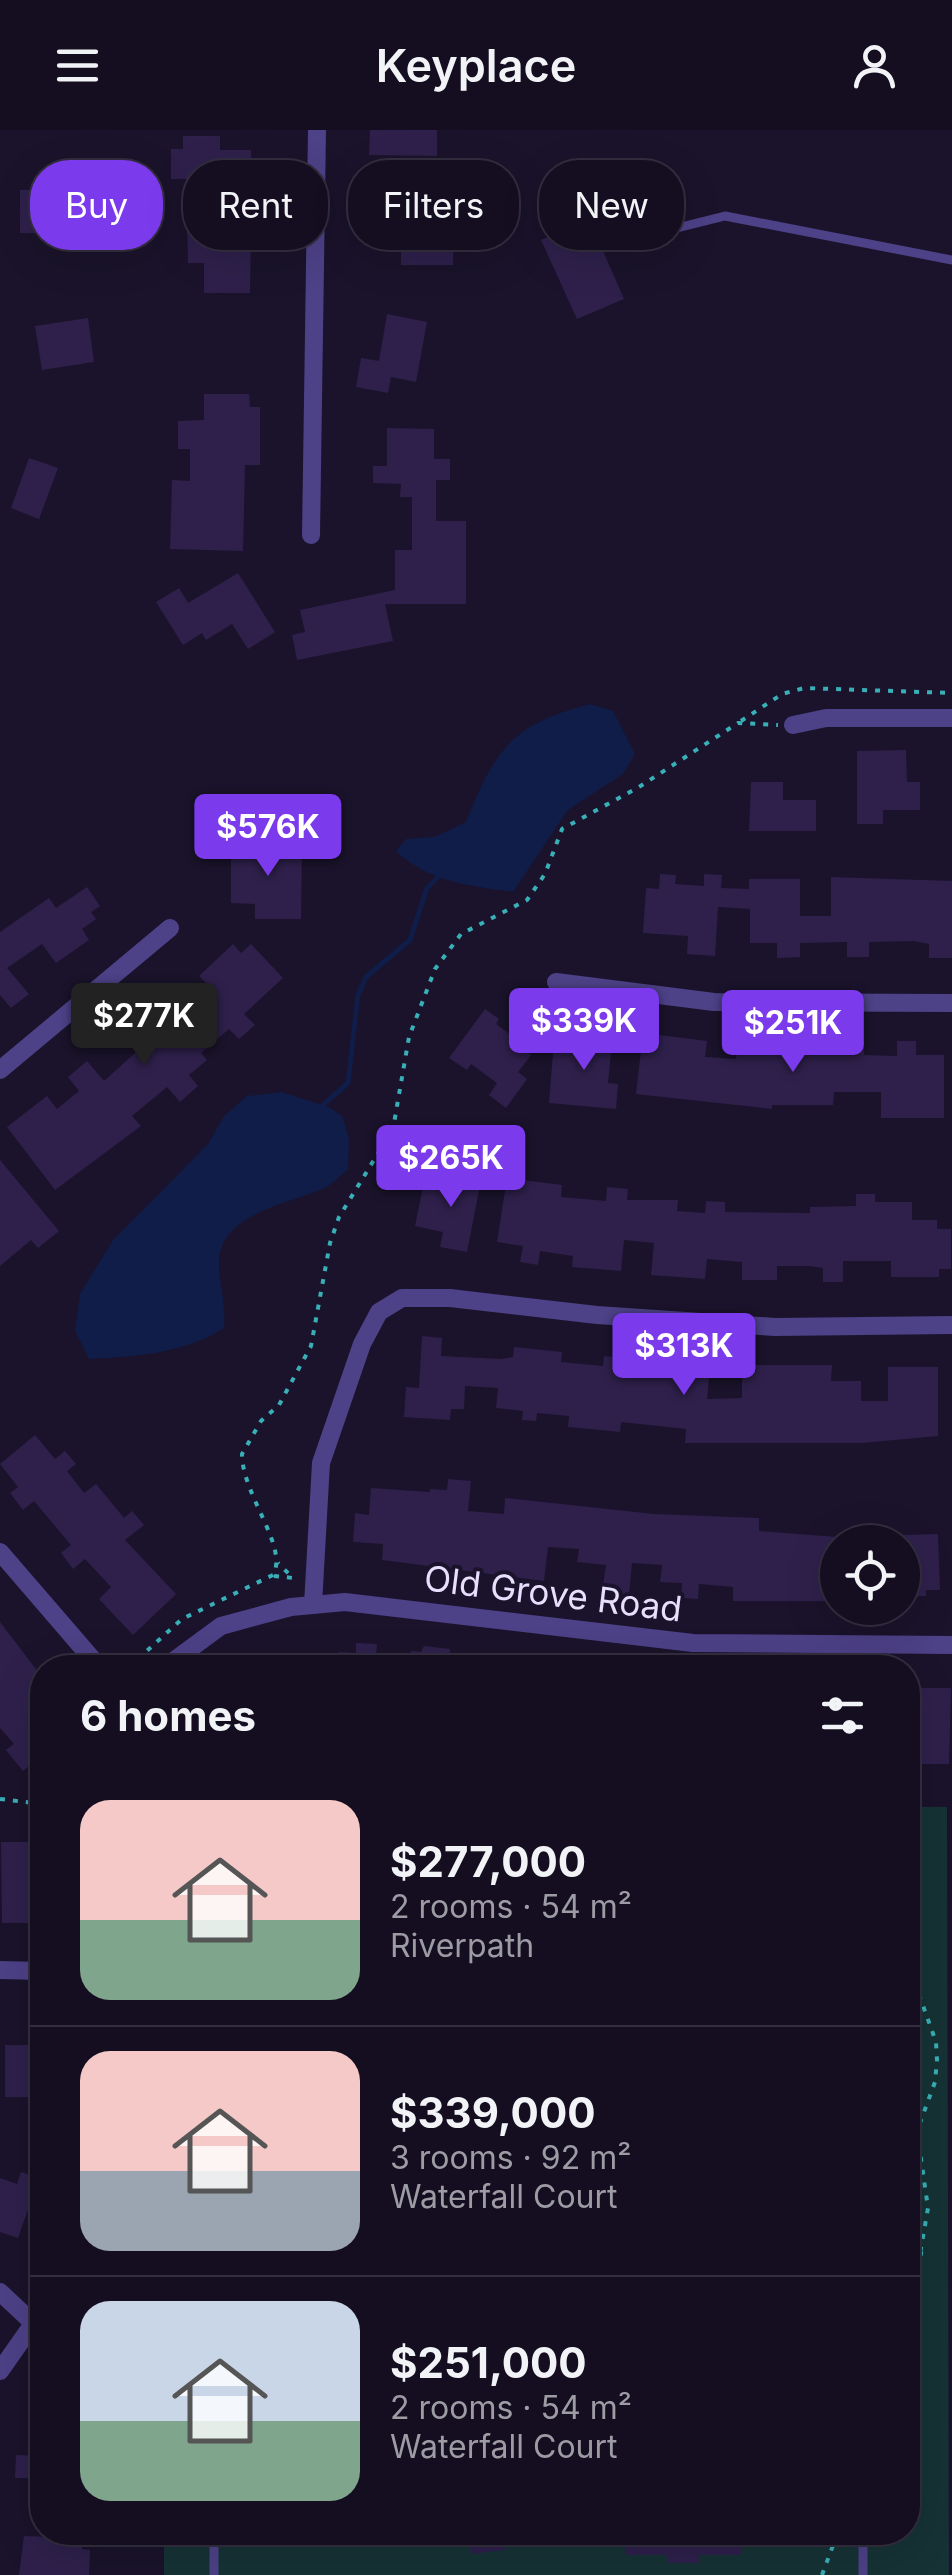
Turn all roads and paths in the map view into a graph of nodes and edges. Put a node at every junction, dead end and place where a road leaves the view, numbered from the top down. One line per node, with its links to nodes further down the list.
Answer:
1 (317, 130): 4 (street)
2 (684, 226): 3 (lane)
3 (952, 260)
4 (311, 535)
5 (952, 693): 7 (path)
6 (952, 718): 8 (street)
7 (738, 722): 8 (path); 15 (path)
8 (793, 725)
9 (170, 928): 12 (street)
10 (556, 982): 11 (street)
11 (952, 1003)
12 (0, 1070)
13 (952, 1325): 17 (street)
14 (0, 1552): 19 (street)
15 (278, 1563): 16 (path); 16 (path)
16 (273, 1575): 20 (path)
17 (313, 1605): 18 (street, Old Grove Road); 21 (street, Old Grove Road)
18 (952, 1645)
19 (89, 1655)
20 (143, 1655)
21 (182, 1655)
22 (0, 1799): 23 (path)
23 (30, 1803)
24 (0, 1970): 25 (street)
25 (30, 1971)
26 (920, 1997): 27 (path)
27 (920, 2124)
28 (920, 2153): 29 (path)
29 (922, 2254): 30 (path)
30 (920, 2264)
31 (0, 2292): 32 (street)
32 (30, 2311)
33 (30, 2326): 34 (street)
34 (0, 2371)
35 (214, 2545): 38 (lane)
36 (833, 2545): 39 (path)
37 (862, 2545): 40 (lane)
38 (214, 2575)
39 (822, 2575)
40 (862, 2575)

